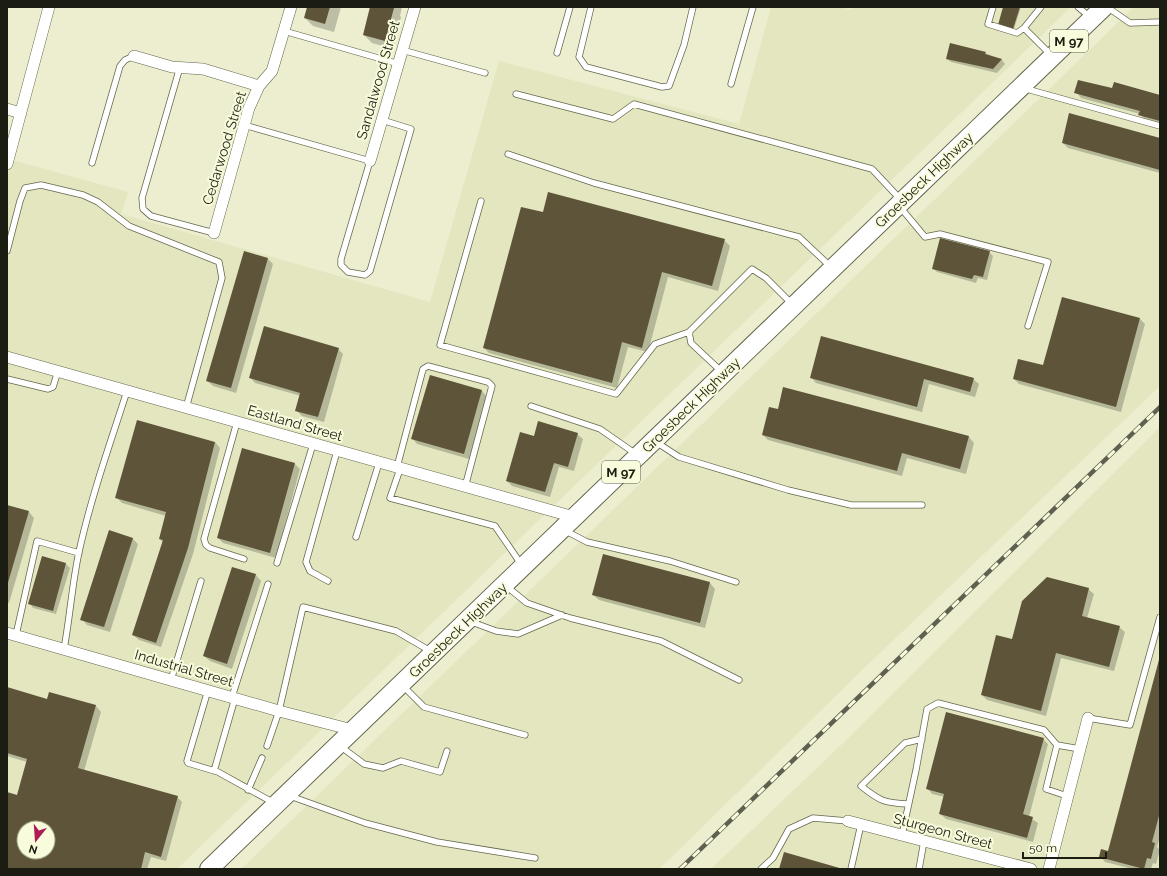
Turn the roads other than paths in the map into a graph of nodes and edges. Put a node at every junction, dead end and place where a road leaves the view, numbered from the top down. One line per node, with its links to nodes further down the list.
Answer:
1 (49, 7): 28 (street)
2 (289, 7): 15 (street, Cedarwood Street)
3 (415, 7): 16 (street, Sandalwood Street)
4 (570, 7): 17 (lane)
5 (591, 7): 6 (lane)
6 (693, 7)
7 (753, 7): 23 (lane)
8 (993, 7): 14 (lane)
9 (1040, 7): 14 (lane)
10 (1078, 7): 12 (lane)
11 (1107, 7): 13 (lane)
12 (1098, 13): 19 (main road, Groesbeck Highway / M 97)
13 (1160, 22)
14 (1024, 28): 19 (lane)
15 (284, 31): 20 (lane); 24 (street, Cedarwood Street)
16 (402, 50): 20 (street, Sandalwood Street); 22 (lane)
17 (557, 53)
18 (134, 56): 21 (street); 34 (lane)
19 (1053, 56): 25 (main road, Groesbeck Highway / M 97)
20 (399, 64): 29 (street, Sandalwood Street)
21 (180, 67): 24 (street); 38 (lane)
22 (485, 73)
23 (731, 84)
24 (259, 86): 30 (street, Cedarwood Street)
25 (1021, 87): 31 (lane); 37 (main road, Groesbeck Highway / M 97)
26 (516, 94): 37 (lane)
27 (7, 109): 28 (street)
28 (21, 113): 35 (street)
29 (382, 120): 33 (street, Sandalwood Street); 33 (lane)
30 (244, 125): 33 (lane); 38 (street, Cedarwood Street)
31 (1160, 126)
32 (508, 154): 40 (lane)
33 (370, 161)
34 (92, 163)
35 (7, 164)
36 (481, 201): 43 (lane)
37 (900, 203): 40 (main road, Groesbeck Highway / M 97); 42 (lane)
38 (214, 233)
39 (7, 251): 50 (lane)
40 (833, 268): 41 (main road, Groesbeck Highway / M 97)
41 (794, 306): 43 (lane); 46 (main road, Groesbeck Highway / M 97)
42 (1028, 326)
43 (689, 332): 46 (lane)
44 (7, 357): 45 (street, Eastland Street)
45 (58, 371): 47 (lane); 48 (street, Eastland Street)
46 (724, 374): 52 (main road, Groesbeck Highway / M 97)
47 (7, 378)
48 (127, 390): 50 (street, Eastland Street); 62 (lane)
49 (531, 406): 55 (lane)
50 (186, 408): 51 (street, Eastland Street)
51 (237, 422): 53 (street, Eastland Street); 63 (lane)
52 (654, 441): 55 (main road, Groesbeck Highway / M 97); 59 (lane)
53 (313, 444): 54 (street, Eastland Street); 64 (lane)
54 (337, 451): 56 (street, Eastland Street); 67 (lane)
55 (638, 456): 60 (main road, Groesbeck Highway / M 97)
56 (379, 463): 57 (street, Eastland Street); 61 (lane)
57 (398, 468): 58 (street, Eastland Street); 58 (lane); 65 (lane)
58 (465, 488): 60 (street, Eastland Street)
59 (922, 505)
60 (568, 523): 65 (main road, Groesbeck Highway / M 97); 68 (lane)
61 (356, 537)
62 (79, 553): 74 (lane); 75 (lane)
63 (244, 559)
64 (277, 563)
65 (523, 567): 70 (main road, Groesbeck Highway / M 97)
66 (201, 581): 77 (lane)
67 (328, 581)
68 (736, 582)
69 (268, 584): 81 (lane)
70 (504, 585): 71 (lane); 73 (main road, Groesbeck Highway / M 97)
71 (562, 615): 73 (lane); 78 (lane)
72 (1160, 617): 83 (lane)
73 (467, 621): 76 (main road, Groesbeck Highway / M 97)
74 (11, 634): 75 (street, Industrial Street)
75 (64, 649): 77 (street, Industrial Street)
76 (434, 653): 79 (main road, Groesbeck Highway / M 97); 82 (lane)
77 (171, 680): 80 (street, Industrial Street)
78 (739, 680)
79 (401, 684): 84 (main road, Groesbeck Highway / M 97); 85 (lane)
80 (208, 690): 81 (street, Industrial Street); 93 (lane)
81 (233, 698): 82 (street, Industrial Street); 93 (lane)
82 (279, 711): 84 (street, Industrial Street); 89 (lane)
83 (1088, 718): 90 (street)
84 (353, 730): 87 (main road, Groesbeck Highway / M 97)
85 (525, 736)
86 (922, 739): 88 (lane); 97 (lane); 97 (lane)
87 (338, 745): 91 (lane); 96 (main road, Groesbeck Highway / M 97)
88 (1057, 745): 90 (lane); 95 (lane)
89 (267, 746)
90 (1080, 749): 95 (street)
91 (447, 751)
92 (262, 758): 94 (lane)
93 (214, 771): 94 (lane)
94 (248, 790): 96 (lane)
95 (1067, 796): 108 (street)
96 (281, 800): 102 (lane); 104 (main road, Groesbeck Highway / M 97)
97 (908, 804): 100 (lane)
98 (848, 821): 99 (street, Sturgeon Street); 105 (lane)
99 (861, 824): 100 (street, Sturgeon Street); 106 (lane)
100 (902, 835): 101 (street, Sturgeon Street)
101 (924, 841): 103 (street, Sturgeon Street); 107 (lane)
102 (535, 858)
103 (1025, 868)
104 (209, 869)
105 (761, 869)
106 (851, 869)
107 (920, 869)
108 (1049, 869)

